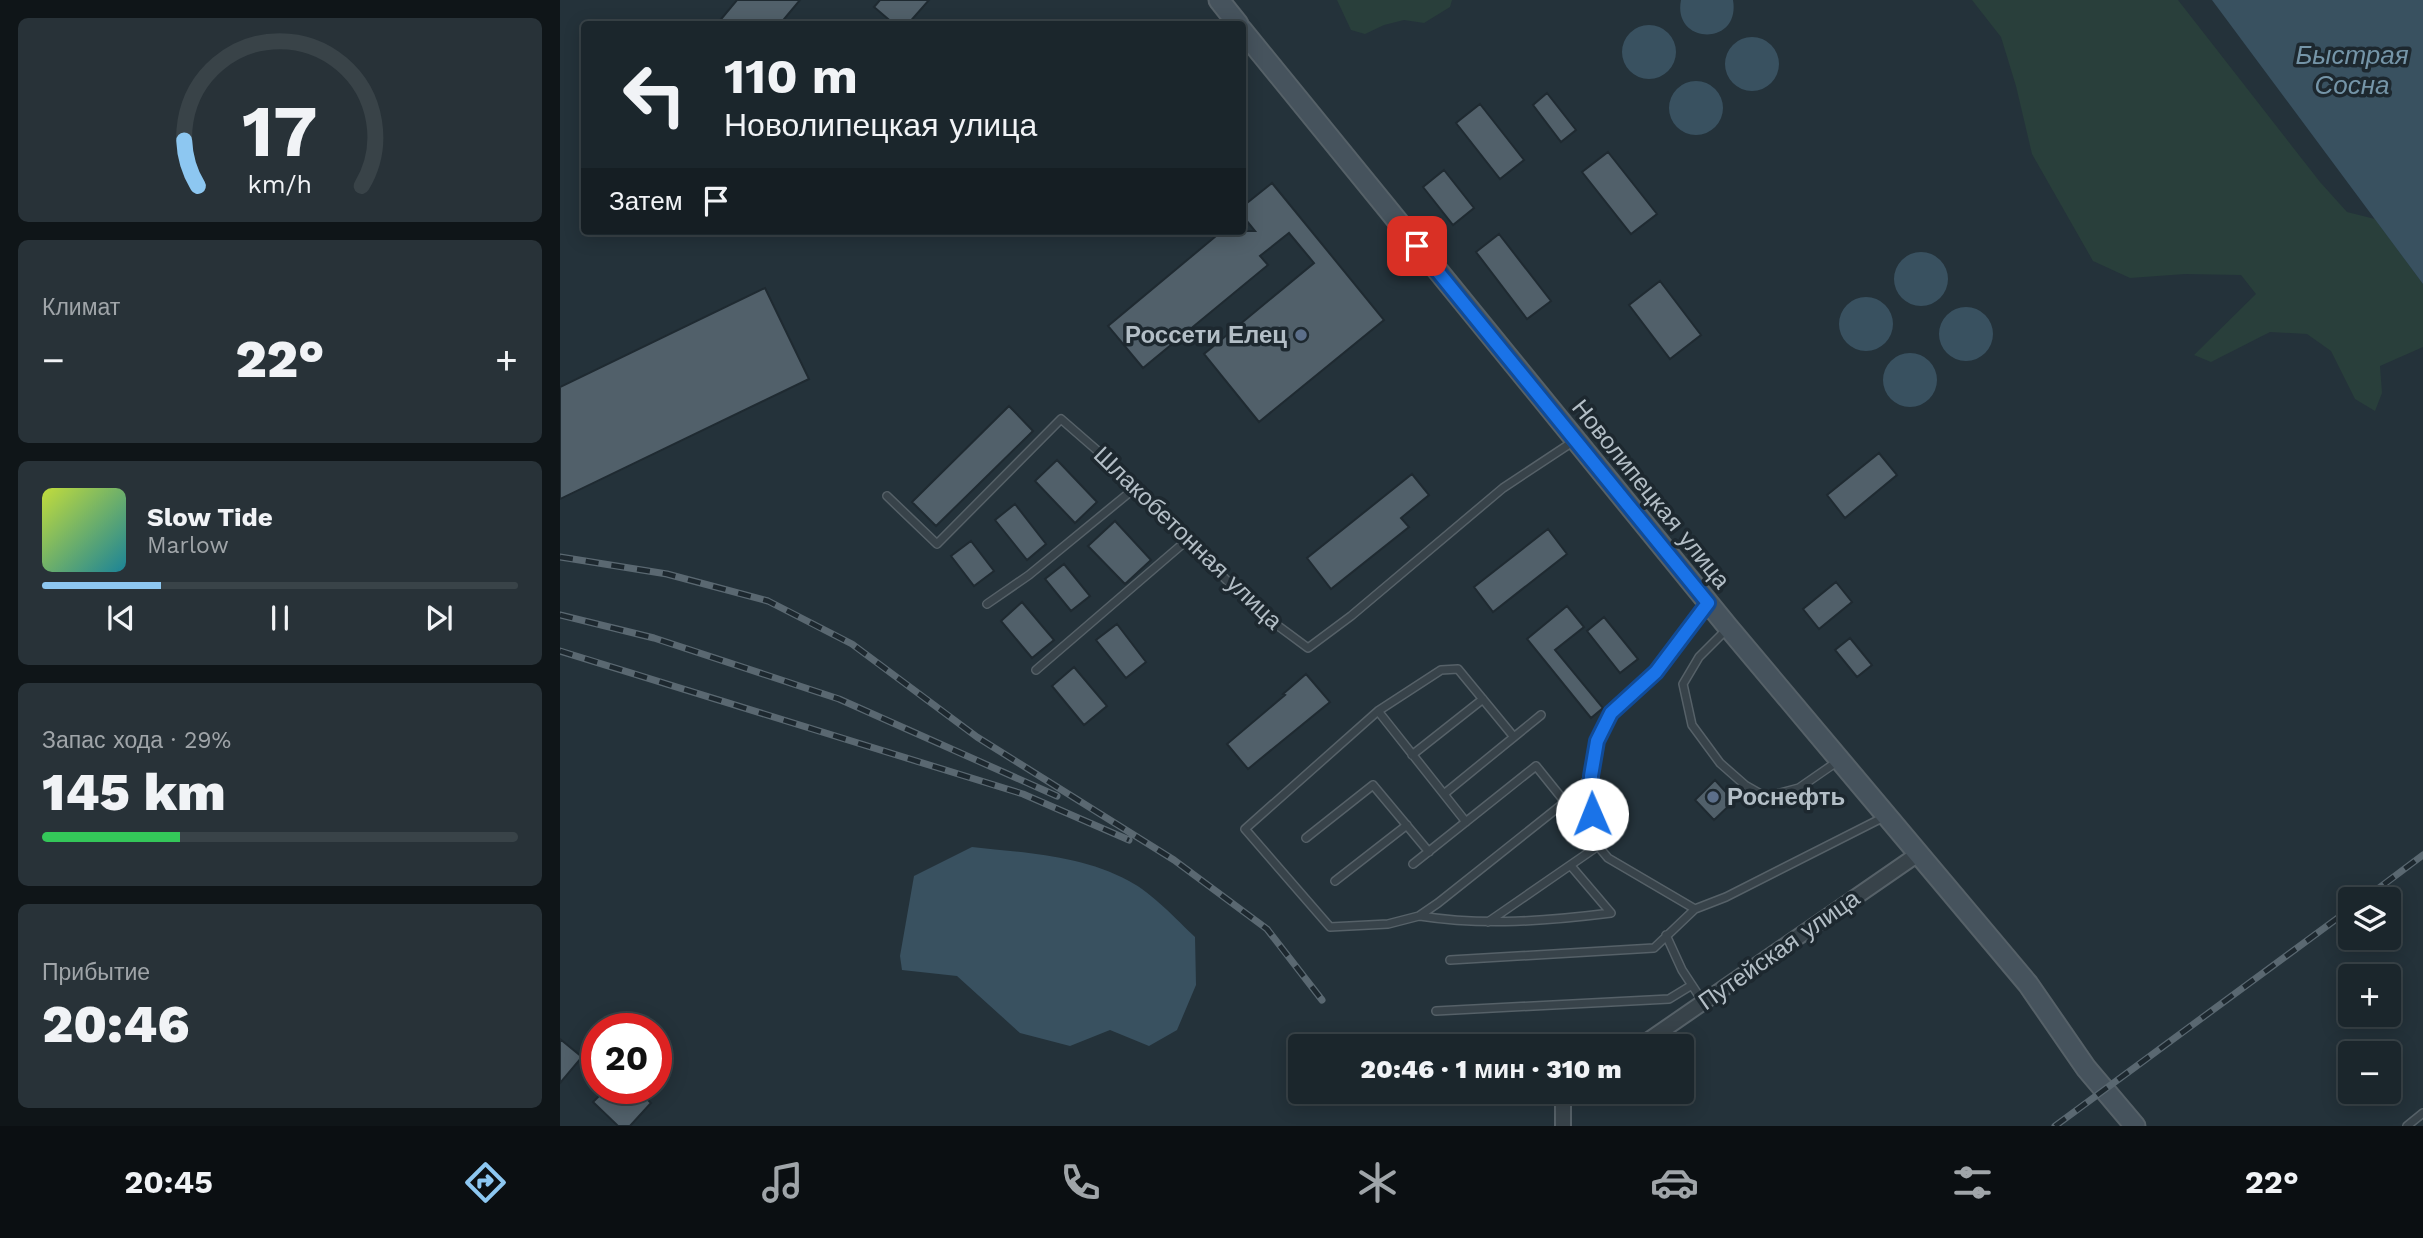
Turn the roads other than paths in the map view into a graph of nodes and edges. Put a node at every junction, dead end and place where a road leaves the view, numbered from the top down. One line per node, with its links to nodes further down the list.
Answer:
1 (1219, 0): 2 (street)
2 (1236, 21)
3 (1246, 35): 4 (street, Новолипецкая улица)
4 (1575, 440): 7 (lane, Шлакобетонная улица); 8 (street, Новолипецкая улица)
5 (1135, 488): 6 (lane, Шлакобетонная улица); 7 (lane, Шлакобетонная улица); 9 (lane)
6 (887, 496)
7 (1186, 541): 11 (lane)
8 (1708, 603): 10 (street, Новолипецкая улица); 18 (lane)
9 (987, 604)
10 (1728, 627): 17 (street, Новолипецкая улица); 17 (lane)
11 (1036, 670)
12 (1483, 699): 13 (lane); 15 (lane); 16 (lane)
13 (1378, 711): 16 (lane); 32 (lane)
14 (1541, 715): 15 (lane)
15 (1514, 737): 19 (lane)
16 (1412, 755): 19 (lane)
17 (1840, 760): 21 (street, Новолипецкая улица)
18 (1591, 776): 20 (lane); 25 (lane)
19 (1444, 794): 22 (lane)
20 (1565, 802): 22 (lane); 32 (lane)
21 (1887, 816): 27 (street, Новолипецкая улица); 31 (lane)
22 (1466, 822): 26 (lane)
23 (1407, 825): 24 (lane); 26 (lane); 30 (lane)
24 (1306, 838)
25 (1598, 846): 29 (lane); 31 (lane)
26 (1429, 852): 28 (lane)
27 (1918, 853): 37 (street, Путейская улица); 43 (street, Новолипецкая улица)
28 (1413, 864)
29 (1571, 866): 33 (lane); 33 (lane)
30 (1335, 881)
31 (1695, 909): 34 (lane)
32 (1419, 916): 33 (lane)
33 (1487, 922)
34 (1666, 935): 35 (lane); 36 (lane)
35 (1450, 960)
36 (1692, 985): 37 (lane); 38 (lane)
37 (1703, 1003): 39 (street, Путейская улица)
38 (1436, 1011)
39 (1658, 1034)
40 (1563, 1104): 42 (street)
41 (2423, 1113): 44 (lane)
42 (1563, 1126)
43 (2135, 1126)
44 (2407, 1126)

